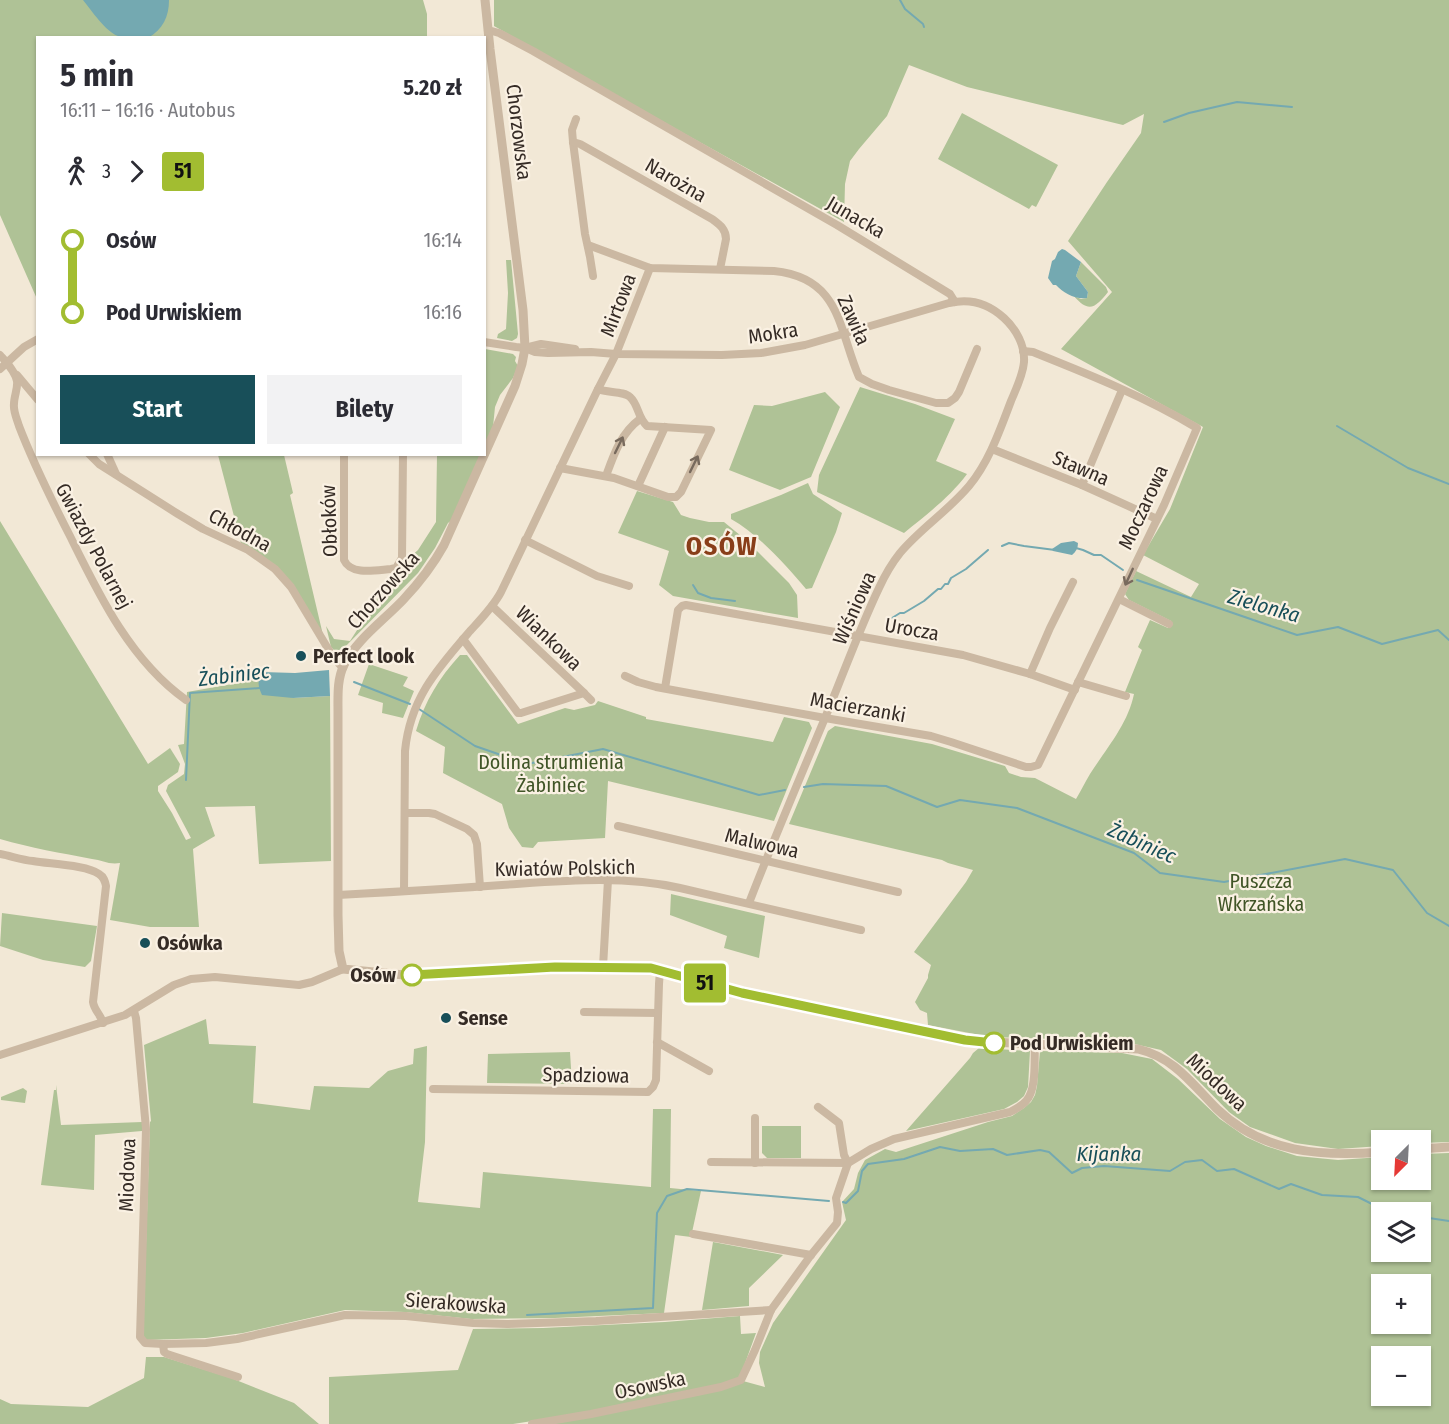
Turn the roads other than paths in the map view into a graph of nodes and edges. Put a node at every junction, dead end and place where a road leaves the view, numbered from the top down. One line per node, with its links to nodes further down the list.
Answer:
1 (485, 0): 2 (street, Chorzowska)
2 (488, 30): 9 (street, Junacka); 13 (street, Chorzowska)
3 (576, 119): 4 (street)
4 (573, 142): 5 (street); 7 (street, Narożna)
5 (588, 245): 6 (street, Zawiła); 8 (street)
6 (650, 268): 7 (street, Zawiła); 16 (street, Mirtowa)
7 (720, 269): 10 (street, Zawiła)
8 (592, 276)
9 (955, 302): 10 (street, Mokra); 15 (street)
10 (844, 333): 14 (street, Zawiła); 16 (street, Mokra)
11 (36, 340): 18 (street)
12 (486, 342): 13 (street, Mokra)
13 (525, 348): 16 (street, Mokra); 26 (street, Chorzowska)
14 (977, 349)
15 (1023, 351): 21 (street); 25 (street, Wiśniowa)
16 (616, 354): 20 (street, Mirtowa)
17 (0, 355): 18 (street, Gwiazdy Polarnej)
18 (7, 363): 19 (street); 22 (street); 53 (street, Gwiazdy Polarnej)
19 (0, 369)
20 (598, 389): 23 (street); 32 (street, Mirtowa)
21 (1122, 390): 35 (street); 37 (street, Moczarowa)
22 (36, 398)
23 (640, 419): 24 (street); 34 (street, one-way to 23)
24 (665, 428): 36 (street); 36 (street, one-way to 24)
25 (992, 449): 35 (street, Stawna); 44 (street, Wiśniowa)
26 (486, 451)
27 (91, 456): 33 (street, Chłodna)
28 (108, 456): 33 (street)
29 (344, 456): 30 (street, Obłoków)
30 (403, 456)
31 (484, 456): 46 (street, Chorzowska)
32 (560, 468): 34 (street); 38 (street, Mirtowa)
33 (116, 474): 46 (street, Chłodna)
34 (606, 476): 36 (street)
35 (1082, 485): 37 (street, Stawna)
36 (638, 486)
37 (1157, 519): 41 (street, Moczarowa, one-way to 41)
38 (525, 540): 40 (street); 42 (street, Mirtowa)
39 (1073, 582): 47 (street)
40 (629, 586)
41 (1119, 599): 43 (street); 49 (street, Moczarowa)
42 (492, 606): 45 (street, Mirtowa); 51 (street, Wiankowa)
43 (1169, 624)
44 (859, 636): 47 (street, Urocza); 50 (street, Urocza); 55 (street, Wiśniowa)
45 (463, 639): 51 (street, Wiankowa); 57 (street, Mirtowa)
46 (343, 668): 65 (street, Chorzowska)
47 (1030, 674): 49 (street, Urocza)
48 (625, 676): 50 (street, Macierzanki)
49 (1076, 686): 52 (street, Urocza); 56 (street, Moczarowa)
50 (665, 688): 55 (street, Macierzanki)
51 (584, 693): 54 (street, Wiankowa)
52 (1126, 696)
53 (186, 700)
54 (591, 700)
55 (825, 718): 56 (street, Macierzanki); 60 (street, Wiśniowa)
56 (1041, 761)
57 (405, 813): 62 (street); 63 (street, Mirtowa)
58 (618, 826): 60 (street, Malwowa)
59 (0, 854): 74 (street)
60 (766, 861): 64 (street, Malwowa); 66 (street, Wiśniowa)
61 (608, 880): 62 (street, Kwiatów Polskich); 66 (street, Kwiatów Polskich); 68 (street)
62 (480, 887): 63 (street, Kwiatów Polskich)
63 (404, 891): 65 (street, Kwiatów Polskich)
64 (898, 892)
65 (338, 895): 69 (street, Chorzowska)
66 (749, 903): 67 (street, Kwiatów Polskich)
67 (861, 930)
68 (603, 967): 69 (street, Miodowa); 70 (street, Miodowa)
69 (343, 969): 71 (street, Miodowa)
70 (660, 970): 73 (street, Spadziowa); 76 (street, Miodowa)
71 (134, 1011): 74 (street, Miodowa); 91 (street, Miodowa)
72 (584, 1012): 73 (street)
73 (658, 1013): 75 (street, Spadziowa)
74 (103, 1023): 77 (street, Miodowa)
75 (657, 1042): 78 (street); 79 (street, Spadziowa)
76 (1035, 1044): 84 (street, Miodowa); 87 (street)
77 (0, 1055)
78 (709, 1071)
79 (433, 1089)
80 (818, 1107): 87 (street)
81 (755, 1118): 86 (street)
82 (1449, 1147): 83 (street)
83 (1431, 1148)
84 (1371, 1153)
85 (711, 1162): 86 (street)
86 (755, 1163): 87 (street)
87 (848, 1163): 89 (street)
88 (693, 1233): 89 (street)
89 (811, 1255): 90 (street)
90 (771, 1310): 92 (street, Sierakowska); 94 (street, Osowska)
91 (143, 1341): 92 (street, Sierakowska)
92 (163, 1344): 93 (street)
93 (238, 1377)
94 (532, 1424)

